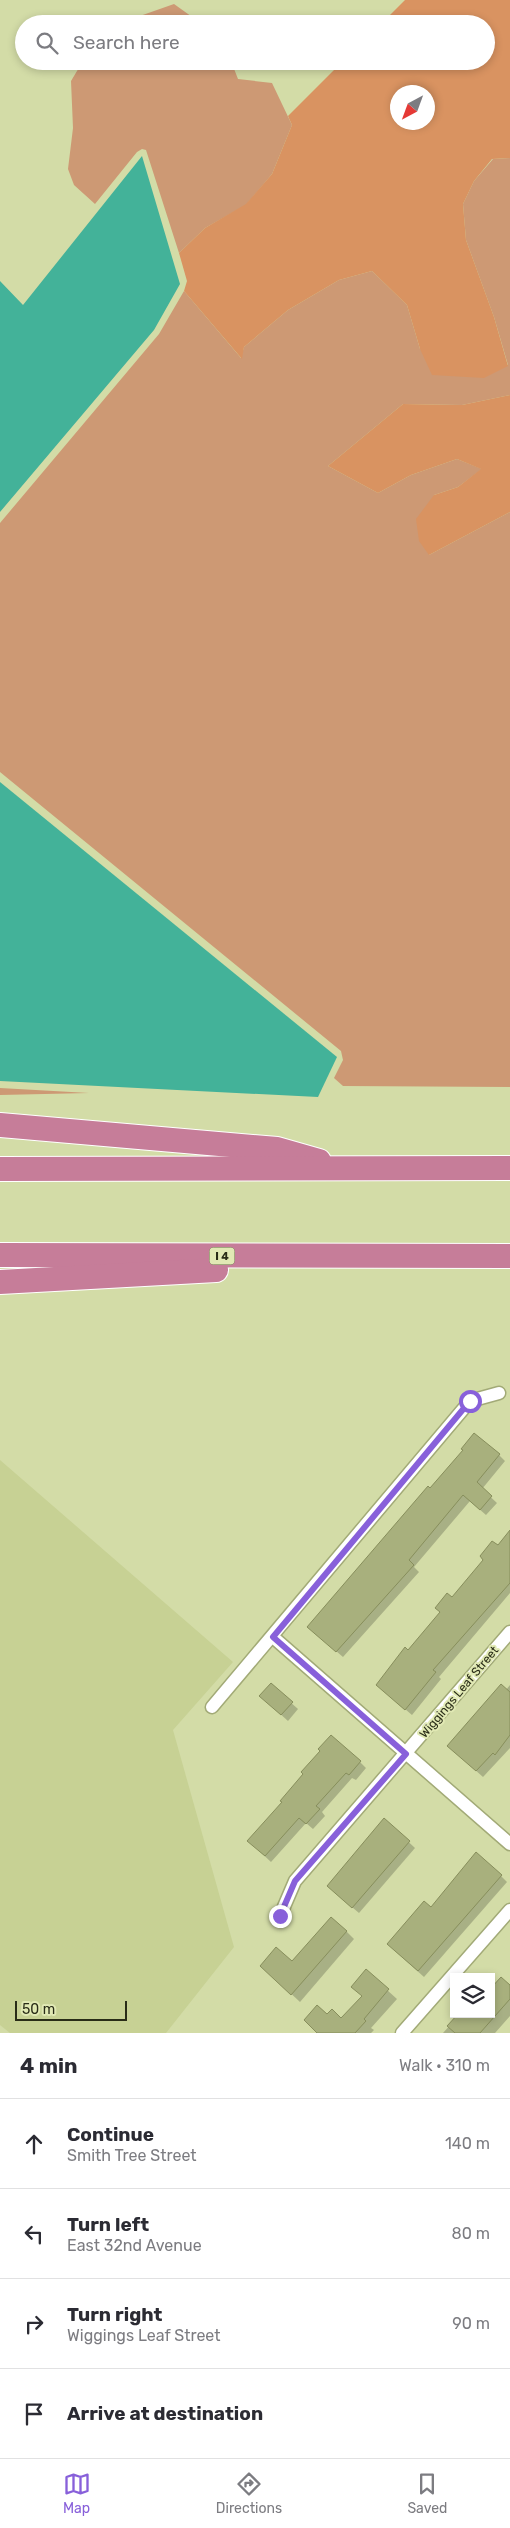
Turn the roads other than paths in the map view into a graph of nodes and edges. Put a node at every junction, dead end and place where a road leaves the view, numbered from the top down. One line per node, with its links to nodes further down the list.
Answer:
1 (0, 1125): 4 (highway)
2 (0, 1168): 4 (highway)
3 (510, 1168): 4 (highway)
4 (345, 1169)
5 (0, 1255): 6 (highway, I 4)
6 (445, 1256): 7 (highway, I 4); 8 (highway)
7 (510, 1256)
8 (0, 1282)
9 (499, 1393): 11 (street)
10 (510, 1632): 13 (street, Wiggings Leaf Street)
11 (273, 1637): 12 (street); 13 (street)
12 (212, 1707)
13 (406, 1754): 14 (street); 16 (street, Wiggings Leaf Street)
14 (510, 1844)
15 (510, 1910): 17 (street)
16 (280, 1916)
17 (402, 2033)

